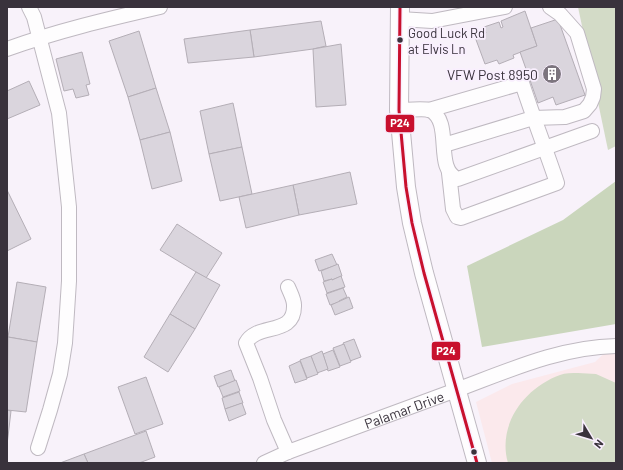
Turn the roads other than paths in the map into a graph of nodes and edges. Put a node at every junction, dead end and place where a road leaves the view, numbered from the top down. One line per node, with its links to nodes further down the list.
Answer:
1 (30, 7): 6 (street)
2 (160, 7): 6 (street)
3 (505, 7): 5 (street)
4 (550, 7): 10 (street)
5 (400, 13): 8 (main road)
6 (39, 37): 7 (street); 18 (street)
7 (7, 49)
8 (399, 110): 9 (street); 17 (main road)
9 (429, 110): 10 (street); 12 (street)
10 (533, 118): 12 (street); 13 (street)
11 (592, 131): 13 (street)
12 (444, 145): 14 (street)
13 (546, 147): 14 (street); 14 (street)
14 (449, 173)
15 (288, 287): 19 (street)
16 (616, 346): 17 (street, Palamar Drive)
17 (457, 390): 19 (street, Palamar Drive); 21 (main road)
18 (38, 448)
19 (288, 452): 20 (street, Palamar Drive)
20 (264, 463)
21 (477, 463)

